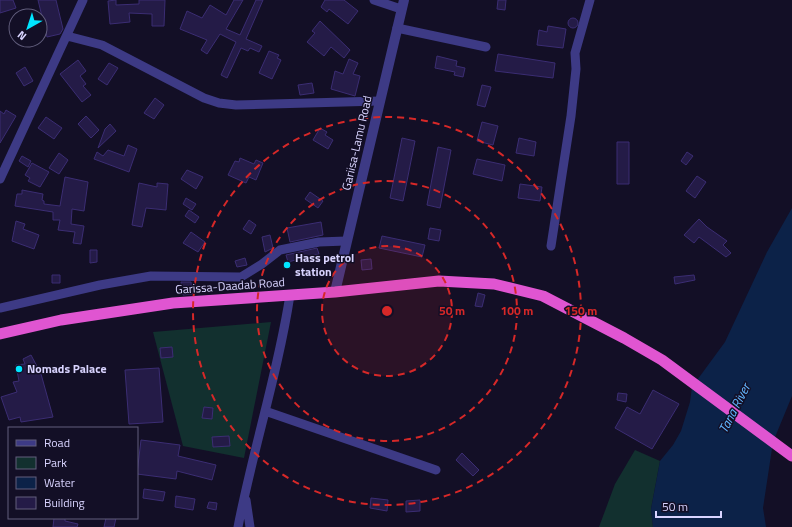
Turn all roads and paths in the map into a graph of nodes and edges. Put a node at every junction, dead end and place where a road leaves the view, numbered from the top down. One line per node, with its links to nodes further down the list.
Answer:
1 (83, 0): 6 (street)
2 (374, 0): 4 (street)
3 (590, 0): 11 (street)
4 (402, 5): 5 (street, Gariisa-Lamu Road)
5 (397, 28): 7 (street); 8 (street, Gariisa-Lamu Road)
6 (67, 36): 8 (street); 9 (street)
7 (486, 47)
8 (380, 101): 10 (street, Gariisa-Lamu Road)
9 (0, 179)
10 (346, 241): 12 (street, Gariisa-Lamu Road); 14 (street)
11 (551, 246)
12 (335, 292): 13 (highway, Garissa-Daadab Road); 17 (highway, Garissa-Daadab Road)
13 (290, 295): 15 (highway, Garissa-Daadab Road); 16 (street)
14 (0, 308)
15 (0, 334)
16 (265, 411): 18 (street); 19 (street)
17 (792, 456)
18 (436, 470)
19 (245, 492): 20 (street); 21 (street)
20 (238, 527)
21 (250, 527)

